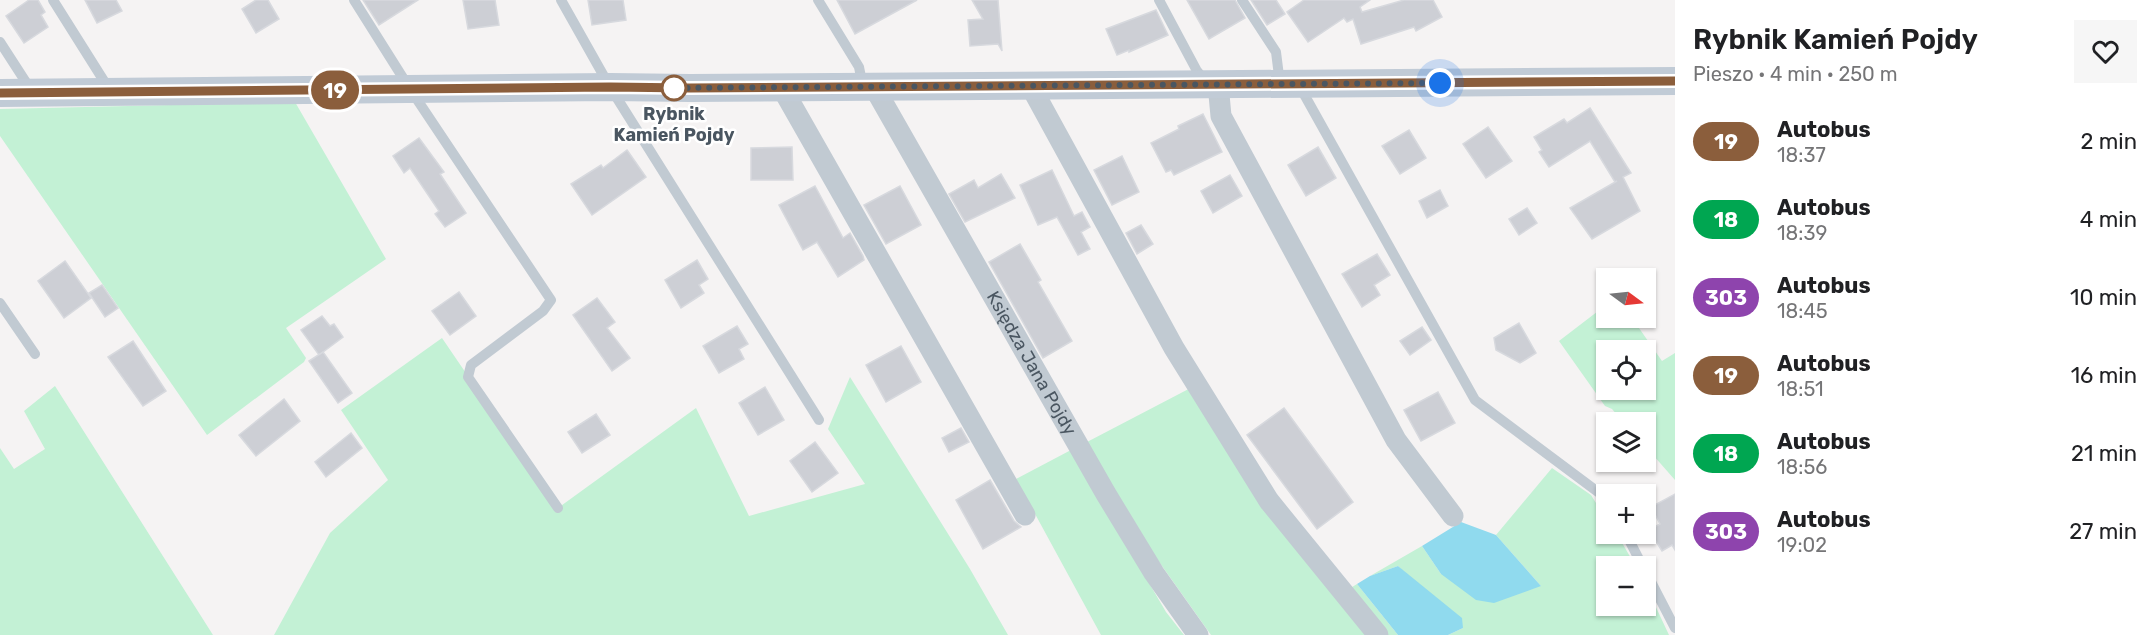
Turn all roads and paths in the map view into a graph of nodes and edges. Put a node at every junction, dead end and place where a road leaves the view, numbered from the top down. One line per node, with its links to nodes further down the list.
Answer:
1 (53, 0): 17 (lane)
2 (354, 0): 15 (lane)
3 (561, 0): 12 (lane)
4 (818, 0): 14 (lane)
5 (1159, 0): 9 (lane)
6 (1242, 0): 10 (lane)
7 (0, 42): 16 (lane)
8 (1675, 81): 10 (street)
9 (1213, 84): 10 (street); 11 (street); 25 (street)
10 (1289, 84): 22 (lane)
11 (1030, 86): 14 (street); 29 (street)
12 (610, 87): 13 (street); 15 (street); 21 (lane)
13 (782, 87): 14 (street); 24 (street)
14 (868, 87): 28 (street, Księdza Jana Pojdy)
15 (410, 90): 17 (street); 23 (lane)
16 (33, 92): 17 (street); 18 (street)
17 (111, 92)
18 (0, 93)
19 (0, 303): 20 (lane)
20 (35, 354)
21 (819, 420)
22 (1596, 491)
23 (558, 508)
24 (1025, 515)
25 (1453, 516)
26 (1656, 591): 27 (lane)
27 (1675, 628)
28 (1198, 635)
29 (1378, 635)

